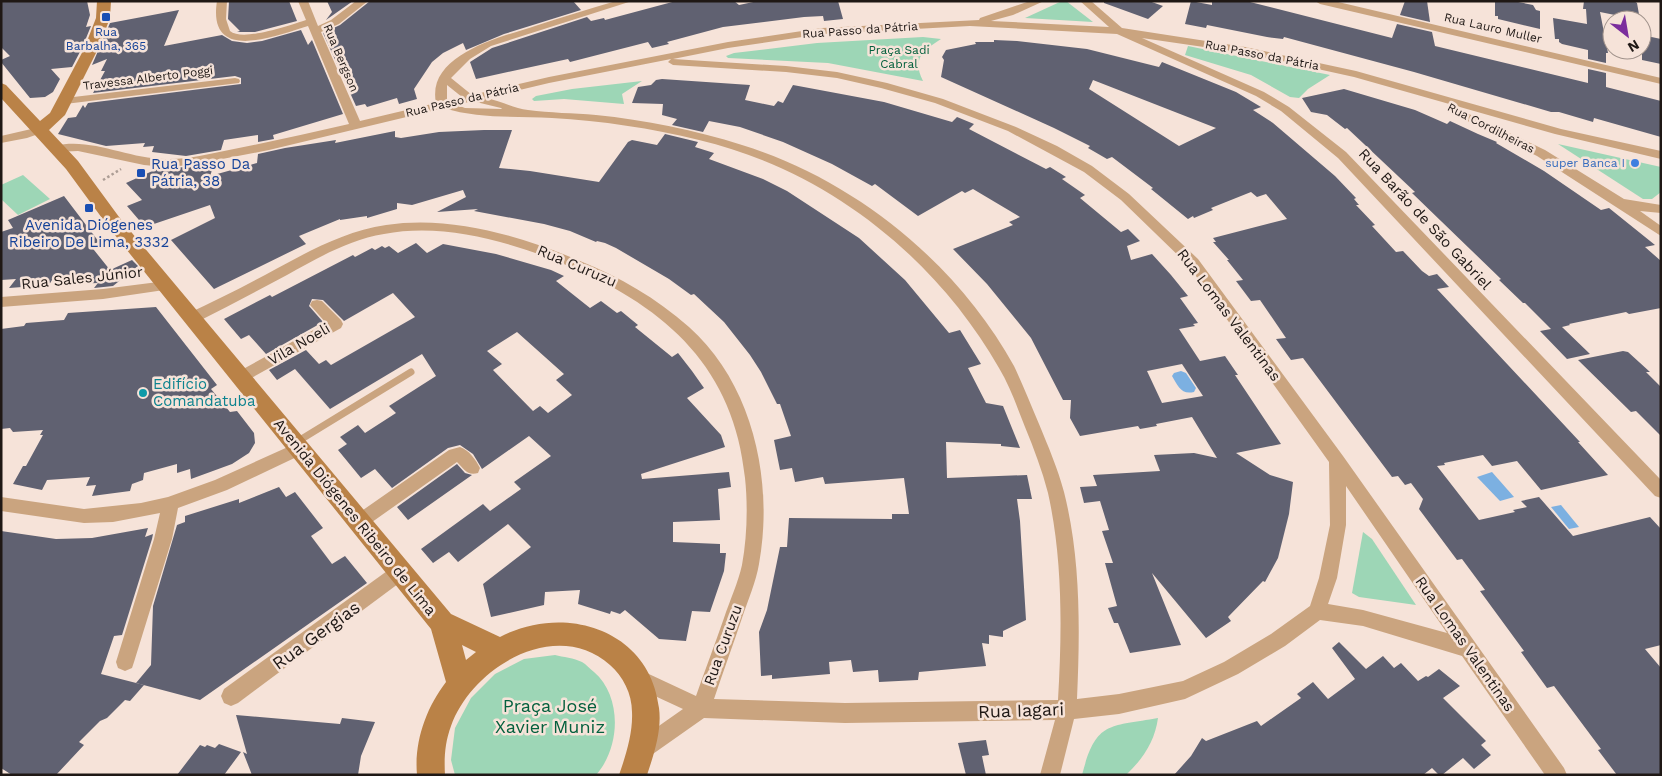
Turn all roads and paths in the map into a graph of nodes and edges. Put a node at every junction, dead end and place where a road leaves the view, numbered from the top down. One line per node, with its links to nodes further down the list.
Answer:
1 (104, 1): 23 (main road)
2 (222, 1): 10 (street)
3 (303, 1): 10 (street, Rua Bergson)
4 (363, 1): 10 (street)
5 (627, 1): 16 (street)
6 (1039, 1): 9 (street)
7 (1085, 1): 11 (street)
8 (1320, 1): 18 (street, Rua Lauro Muller)
9 (970, 23): 11 (street, Rua Passo da Pátria); 12 (street, Rua Passo da Pátria)
10 (313, 27): 27 (street, Rua Bergson)
11 (1119, 31): 21 (street, Rua Passo da Pátria); 48 (street, Rua Barão de São Gabriel)
12 (710, 48): 13 (street, Rua Passo da Pátria); 15 (street)
13 (682, 54): 14 (street, Rua Passo da Pátria); 15 (street, Rua Lomas Valentinas)
14 (649, 61): 15 (street, Rua Lomas Valentinas); 19 (street, Rua Passo da Pátria)
15 (717, 64): 46 (street, Rua Lomas Valentinas)
16 (445, 78): 22 (street); 24 (street)
17 (235, 81): 23 (street, Travessa Alberto Poggi)
18 (1661, 81)
19 (520, 86): 22 (street, Rua Passo da Pátria); 25 (street)
20 (1, 88): 28 (main road, Avenida Diógenes Ribeiro de Lima)
21 (1418, 91): 29 (street, Rua Passo da Pátria); 32 (street, Rua Cordilheiras)
22 (472, 99): 24 (street, Rua Passo da Pátria); 25 (street)
23 (65, 101): 28 (main road)
24 (444, 106): 26 (street); 27 (street, Rua Passo da Pátria)
25 (505, 106): 26 (street)
26 (524, 113): 62 (street)
27 (355, 124): 34 (street, Rua Passo da Pátria)
28 (40, 130): 30 (street); 31 (main road, Avenida Diógenes Ribeiro de Lima)
29 (1559, 132): 32 (street); 33 (street, Rua Passo da Pátria)
30 (1, 140)
31 (59, 149): 34 (street, Rua Passo da Pátria); 35 (main road, Avenida Diógenes Ribeiro de Lima)
32 (1541, 153): 36 (street, Rua Cordilheiras)
33 (1661, 155)
34 (136, 160): 35 (path)
35 (89, 188): 39 (main road, Avenida Diógenes Ribeiro de Lima)
36 (1615, 199): 37 (street, Rua Cordilheiras); 38 (street, Rua Cordilheiras)
37 (1661, 209)
38 (1661, 232)
39 (166, 286): 40 (street, Rua Sales Júnior); 42 (main road, Avenida Diógenes Ribeiro de Lima)
40 (1, 302)
41 (317, 305): 44 (street, Vila Noeli)
42 (192, 318): 44 (main road, Avenida Diógenes Ribeiro de Lima); 61 (street, Rua Curuzu)
43 (411, 372): 45 (lane)
44 (241, 377): 45 (main road, Avenida Diógenes Ribeiro de Lima)
45 (297, 446): 50 (street); 51 (main road, Avenida Diógenes Ribeiro de Lima)
46 (1337, 461): 53 (street); 55 (street, Rua Lomas Valentinas)
47 (472, 468): 51 (street)
48 (1661, 492)
49 (1, 504): 50 (street)
50 (170, 504): 57 (street)
51 (359, 522): 52 (main road, Avenida Diógenes Ribeiro de Lima)
52 (400, 572): 54 (main road, Avenida Diógenes Ribeiro de Lima); 60 (street, Rua Gergias)
53 (1317, 612): 55 (street); 62 (street, Rua Iagari)
54 (442, 624): 56 (main road, Avenida Diógenes Ribeiro de Lima); 59 (main road, Avenida Diógenes Ribeiro de Lima)
55 (1467, 648): 67 (street, Rua Lomas Valentinas)
56 (500, 650): 58 (main road); 59 (main road)
57 (125, 662)
58 (636, 677): 61 (street, Rua Iagari); 63 (main road)
59 (460, 684): 64 (main road)
60 (231, 696)
61 (701, 708): 62 (street, Rua Iagari); 63 (street)
62 (1067, 710): 66 (street)
63 (643, 749): 65 (main road)
64 (431, 775)
65 (633, 775)
66 (1050, 775)
67 (1557, 775)

